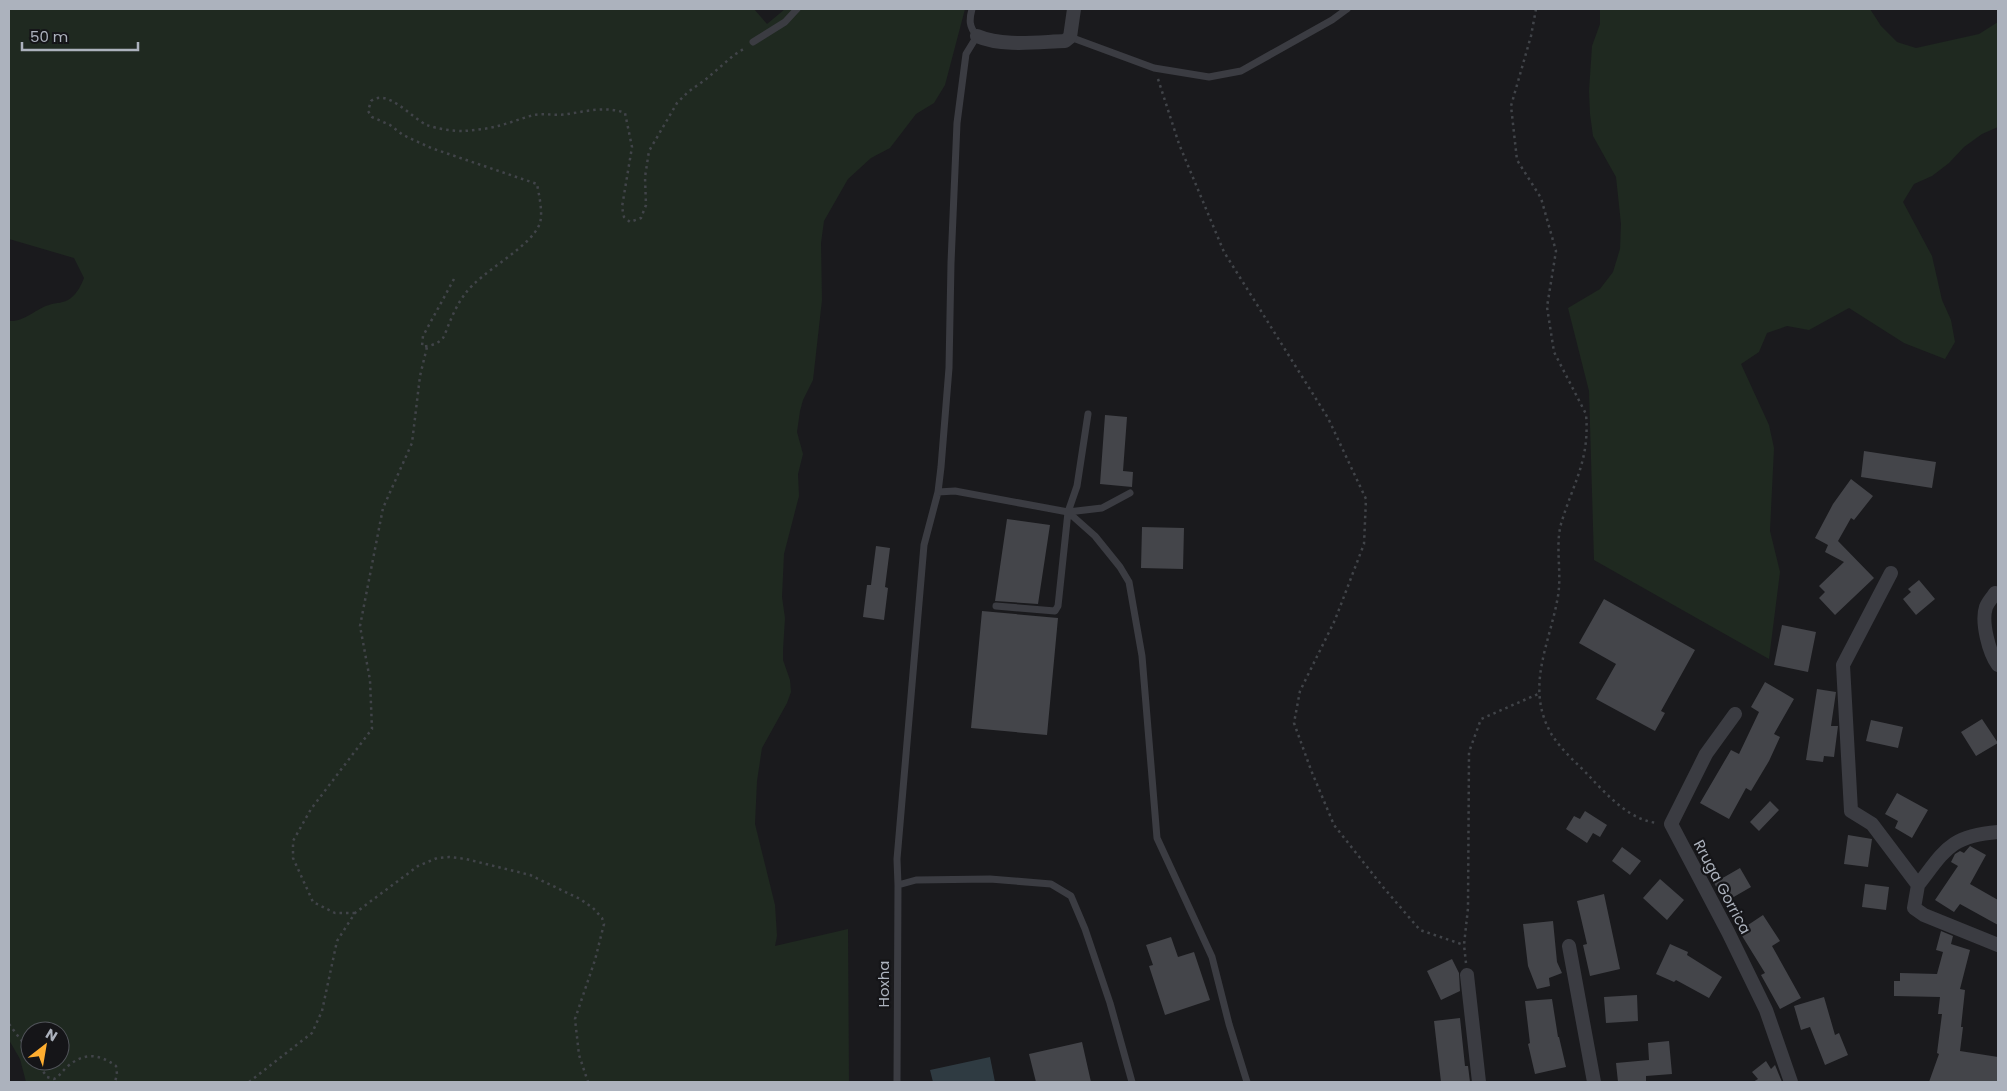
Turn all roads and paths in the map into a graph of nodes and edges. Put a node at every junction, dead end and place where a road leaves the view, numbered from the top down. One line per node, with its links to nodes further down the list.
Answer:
1 (797, 9): 8 (lane)
2 (972, 9): 6 (lane)
3 (1074, 9): 7 (street)
4 (1347, 9): 9 (lane)
5 (1536, 9): 20 (path)
6 (977, 36): 7 (street); 13 (lane, Hoxha)
7 (1070, 37): 9 (lane)
8 (753, 42): 11 (path)
9 (1154, 68): 27 (path)
10 (454, 279): 11 (path)
11 (428, 347): 26 (path)
12 (1088, 414): 15 (lane)
13 (938, 492): 15 (lane); 24 (lane, Hoxha)
14 (1130, 493): 15 (lane)
15 (1068, 512): 18 (lane); 41 (lane)
16 (1890, 573): 25 (street)
17 (1995, 593): 19 (street)
18 (996, 606)
19 (1998, 665)
20 (1538, 694): 22 (path); 27 (path)
21 (1735, 714): 22 (street)
22 (1672, 824): 44 (street, Rruga Gorrica)
23 (1998, 832): 25 (street)
24 (898, 885): 39 (lane, Hoxha); 40 (lane)
25 (1918, 885): 28 (street)
26 (354, 913): 37 (path); 38 (path)
27 (1464, 945): 30 (path)
28 (1998, 945)
29 (1569, 946): 43 (street)
30 (1467, 975): 42 (street)
31 (9, 1024): 32 (path)
32 (20, 1039)
33 (70, 1065): 36 (path)
34 (43, 1071): 35 (path)
35 (63, 1071)
36 (115, 1082)
37 (249, 1082)
38 (588, 1082)
39 (897, 1082)
40 (1132, 1082)
41 (1247, 1082)
42 (1479, 1082)
43 (1594, 1082)
44 (1791, 1082)

